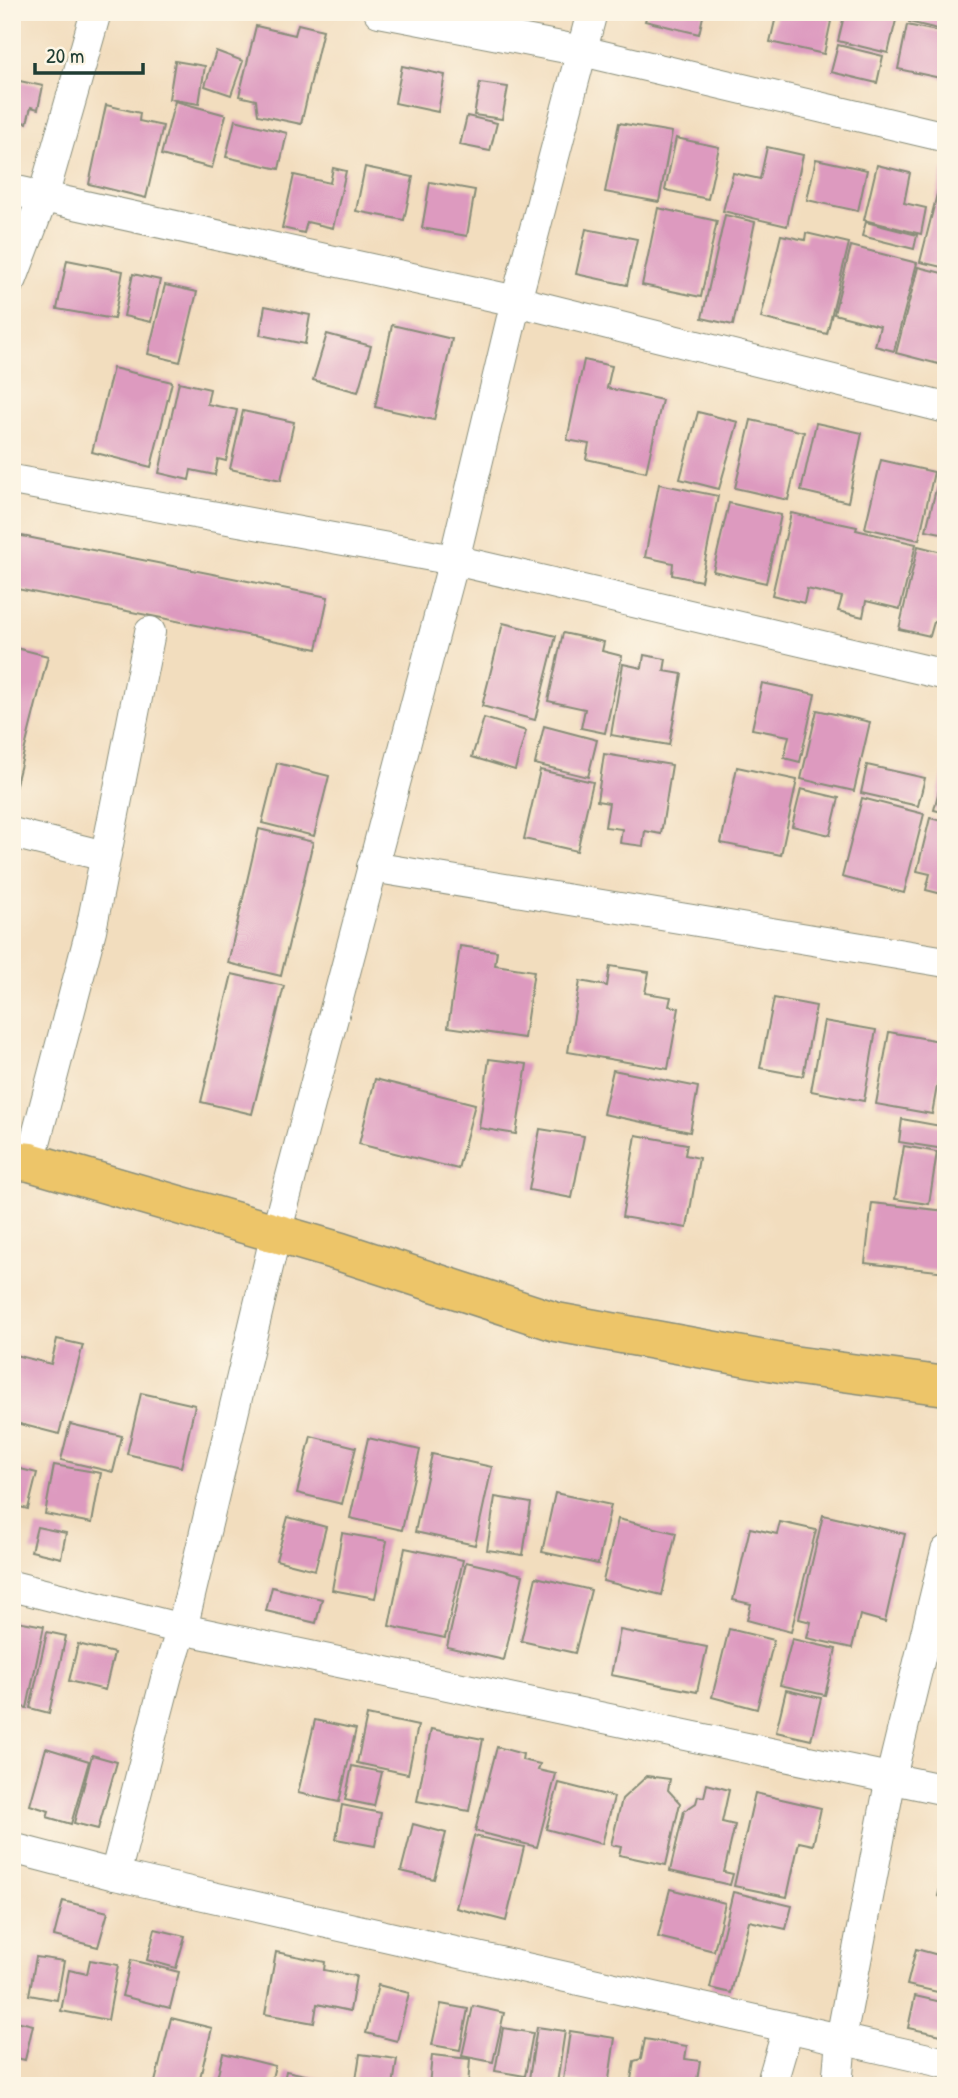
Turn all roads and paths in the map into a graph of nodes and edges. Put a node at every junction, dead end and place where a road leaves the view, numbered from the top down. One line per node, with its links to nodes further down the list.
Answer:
1 (96, 12): 7 (street)
2 (379, 12): 4 (street)
3 (592, 12): 4 (street)
4 (582, 51): 5 (street); 9 (street)
5 (946, 137)
6 (12, 190): 7 (street)
7 (43, 197): 8 (street); 9 (street)
8 (12, 279)
9 (516, 301): 10 (street); 12 (street)
10 (946, 408)
11 (12, 480): 12 (street)
12 (454, 560): 14 (street); 17 (street)
13 (149, 632): 16 (street)
14 (946, 675)
15 (12, 833): 16 (street)
16 (105, 856): 19 (street)
17 (372, 867): 18 (street); 20 (street)
18 (946, 962)
19 (21, 1161): 20 (main road)
20 (276, 1233): 21 (main road); 24 (street)
21 (946, 1386)
22 (946, 1551): 25 (street)
23 (12, 1586): 24 (street)
24 (182, 1629): 25 (street); 28 (street)
25 (891, 1777): 26 (street); 30 (street)
26 (946, 1790)
27 (12, 1848): 28 (street)
28 (115, 1875): 29 (street)
29 (789, 2028): 30 (street); 32 (street)
30 (841, 2039): 31 (street); 33 (street)
31 (946, 2063)
32 (771, 2086)
33 (836, 2086)

